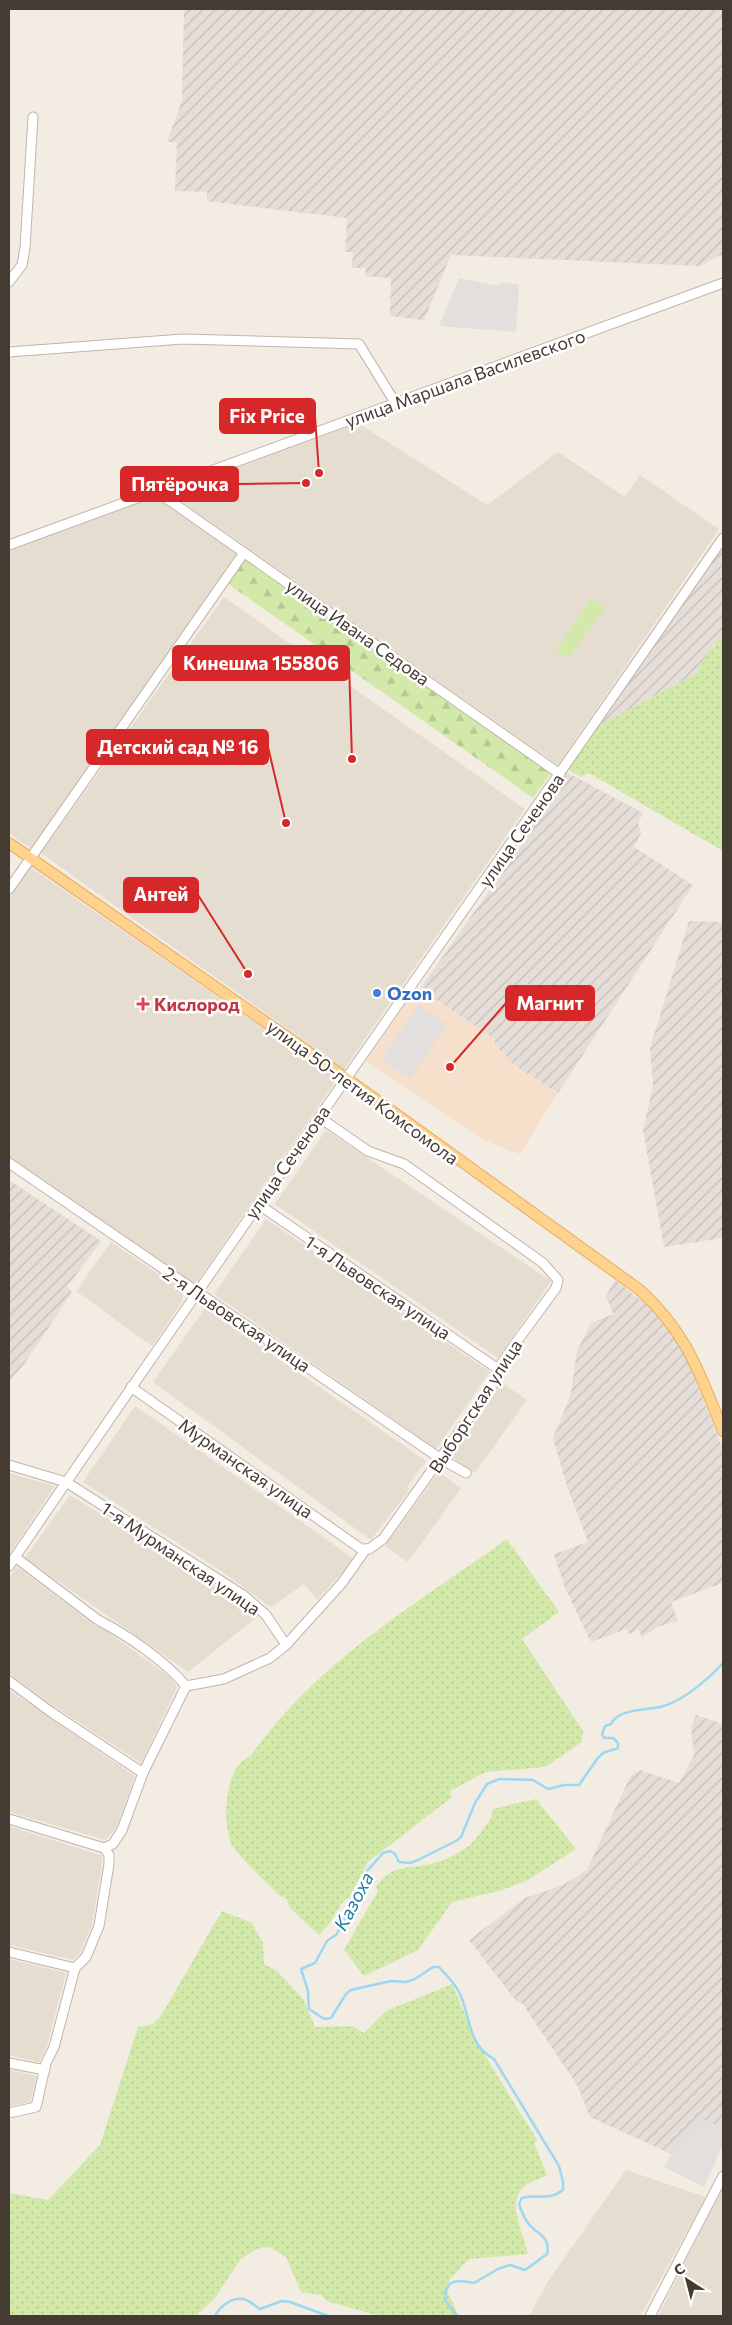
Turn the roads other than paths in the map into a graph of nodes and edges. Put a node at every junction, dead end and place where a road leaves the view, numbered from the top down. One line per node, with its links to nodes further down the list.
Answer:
1 (33, 118): 2 (street)
2 (9, 282)
3 (723, 283): 5 (street, улица Маршала Василевского)
4 (9, 352): 5 (street)
5 (396, 404): 6 (street, улица Маршала Василевского)
6 (156, 491): 8 (street, улица Маршала Василевского); 10 (street, улица Ивана Седова)
7 (723, 538): 10 (street, улица Сеченова)
8 (9, 546)
9 (241, 557): 12 (street)
10 (560, 774): 14 (street, улица Сеченова)
11 (9, 842): 12 (main road, улица 50-летия Комсомола)
12 (30, 858): 13 (street); 14 (main road, улица 50-летия Комсомола)
13 (9, 889)
14 (346, 1078): 15 (street, улица Сеченова); 21 (main road, улица 50-летия Комсомола)
15 (319, 1116): 17 (street, улица Сеченова); 19 (street, Выборгская улица)
16 (9, 1163): 18 (street, 2-я Львовская улица)
17 (258, 1204): 18 (street, улица Сеченова); 19 (street, 1-я Львовская улица)
18 (197, 1292): 20 (street, улица Сеченова); 22 (street, 2-я Львовская улица)
19 (498, 1369): 22 (street, Выборгская улица)
20 (131, 1387): 25 (street, улица Сеченова); 26 (street, Мурманская улица)
21 (723, 1431)
22 (441, 1459): 24 (street, 2-я Львовская улица); 26 (street, Выборгская улица)
23 (9, 1465): 25 (street, 1-я Мурманская улица)
24 (466, 1473)
25 (66, 1482): 27 (street, улица Сеченова); 29 (street, 1-я Мурманская улица)
26 (364, 1549): 29 (street, Выборгская улица)
27 (15, 1557): 28 (street, улица Сеченова); 31 (street)
28 (9, 1566)
29 (286, 1645): 31 (street, Выборгская улица)
30 (9, 1681): 32 (street)
31 (186, 1686): 32 (street)
32 (144, 1773): 34 (street)
33 (9, 1819): 34 (street)
34 (104, 1848): 36 (street)
35 (9, 1952): 36 (street)
36 (75, 1968): 38 (street)
37 (9, 2062): 38 (street)
38 (45, 2070): 39 (street)
39 (9, 2114)
40 (723, 2176): 41 (street)
41 (650, 2316)

